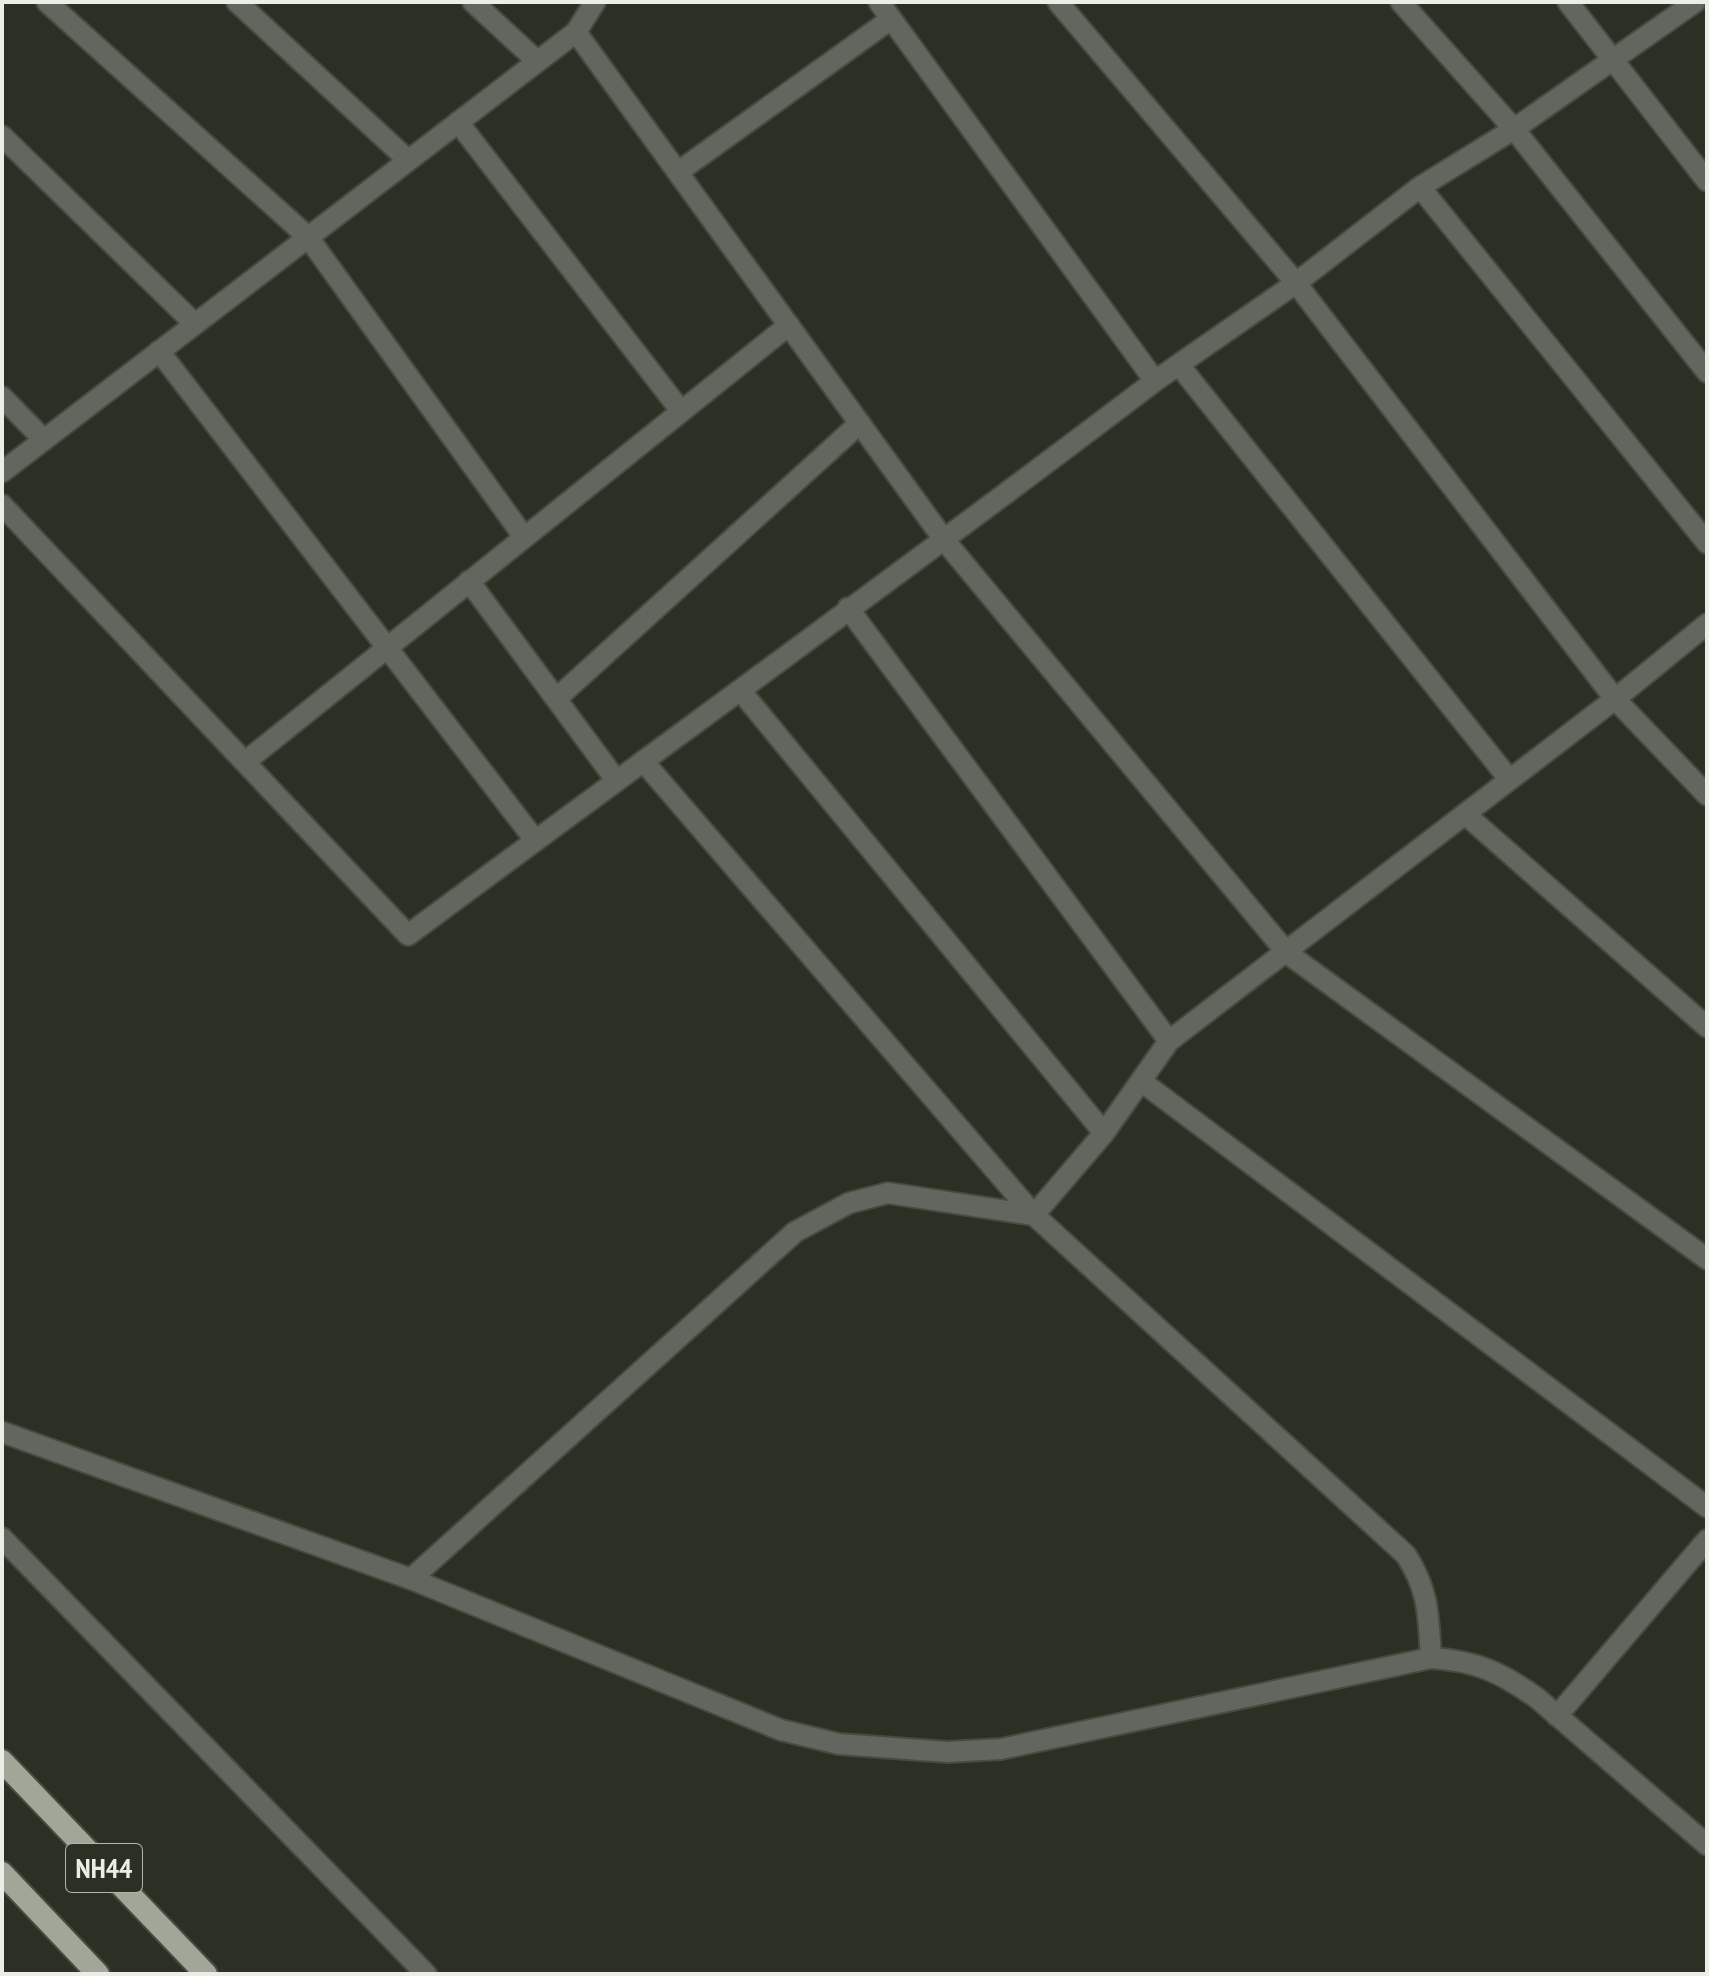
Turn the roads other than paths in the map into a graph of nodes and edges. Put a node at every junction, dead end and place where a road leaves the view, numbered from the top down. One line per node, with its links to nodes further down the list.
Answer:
1 (47, 2): 21 (street)
2 (237, 2): 17 (street)
3 (473, 2): 13 (street)
4 (595, 2): 11 (street)
5 (879, 2): 10 (street)
6 (1058, 2): 22 (street)
7 (1401, 2): 15 (street)
8 (1568, 2): 12 (street)
9 (1695, 2): 12 (street)
10 (891, 19): 18 (street); 28 (street)
11 (576, 32): 13 (street); 18 (street)
12 (1612, 60): 15 (street); 19 (street)
13 (537, 61): 14 (street)
14 (458, 122): 17 (street); 30 (street)
15 (1514, 129): 20 (street); 27 (street)
16 (2, 136): 23 (street)
17 (408, 160): 21 (street)
18 (678, 172): 24 (street)
19 (1707, 181)
20 (1420, 187): 22 (street); 37 (street)
21 (308, 237): 23 (street); 35 (street)
22 (1296, 283): 26 (street); 44 (street)
23 (195, 324): 25 (street)
24 (789, 325): 30 (street); 31 (street)
25 (159, 351): 32 (street); 41 (street)
26 (1179, 365): 28 (street); 47 (street)
27 (1707, 372)
28 (1155, 381): 36 (street)
29 (2, 397): 32 (street)
30 (681, 411): 35 (street)
31 (860, 423): 36 (street); 43 (street)
32 (44, 440): 33 (street)
33 (2, 472)
34 (2, 505): 46 (street)
35 (524, 537): 38 (street)
36 (945, 541): 39 (street); 52 (street)
37 (1707, 543)
38 (469, 581): 41 (street); 43 (street)
39 (848, 608): 42 (street); 54 (street)
40 (1707, 624): 44 (street)
41 (387, 647): 46 (street); 51 (street)
42 (740, 690): 45 (street); 56 (street)
43 (556, 699): 48 (street)
44 (1615, 699): 47 (street); 49 (street)
45 (643, 761): 48 (street); 57 (street)
46 (245, 762): 51 (street)
47 (1509, 779): 50 (street)
48 (616, 780): 51 (street)
49 (1707, 795)
50 (1465, 814): 52 (street); 53 (street)
51 (535, 840)
52 (1287, 953): 54 (street); 58 (street)
53 (1707, 1027)
54 (1169, 1041): 55 (street)
55 (1141, 1081): 56 (street); 60 (street)
56 (1104, 1133): 57 (street)
57 (1034, 1215): 63 (street); 64 (street)
58 (1707, 1259)
59 (2, 1432): 63 (street)
60 (1707, 1507)
61 (2, 1538): 71 (street)
62 (1707, 1540): 65 (street)
63 (411, 1579): 64 (street)
64 (1431, 1658): 65 (street)
65 (1557, 1716): 67 (street)
66 (2, 1761): 70 (highway, NH44)
67 (1707, 1845)
68 (2, 1873): 69 (highway, NH44)
69 (98, 1974)
70 (206, 1974)
71 (426, 1974)

